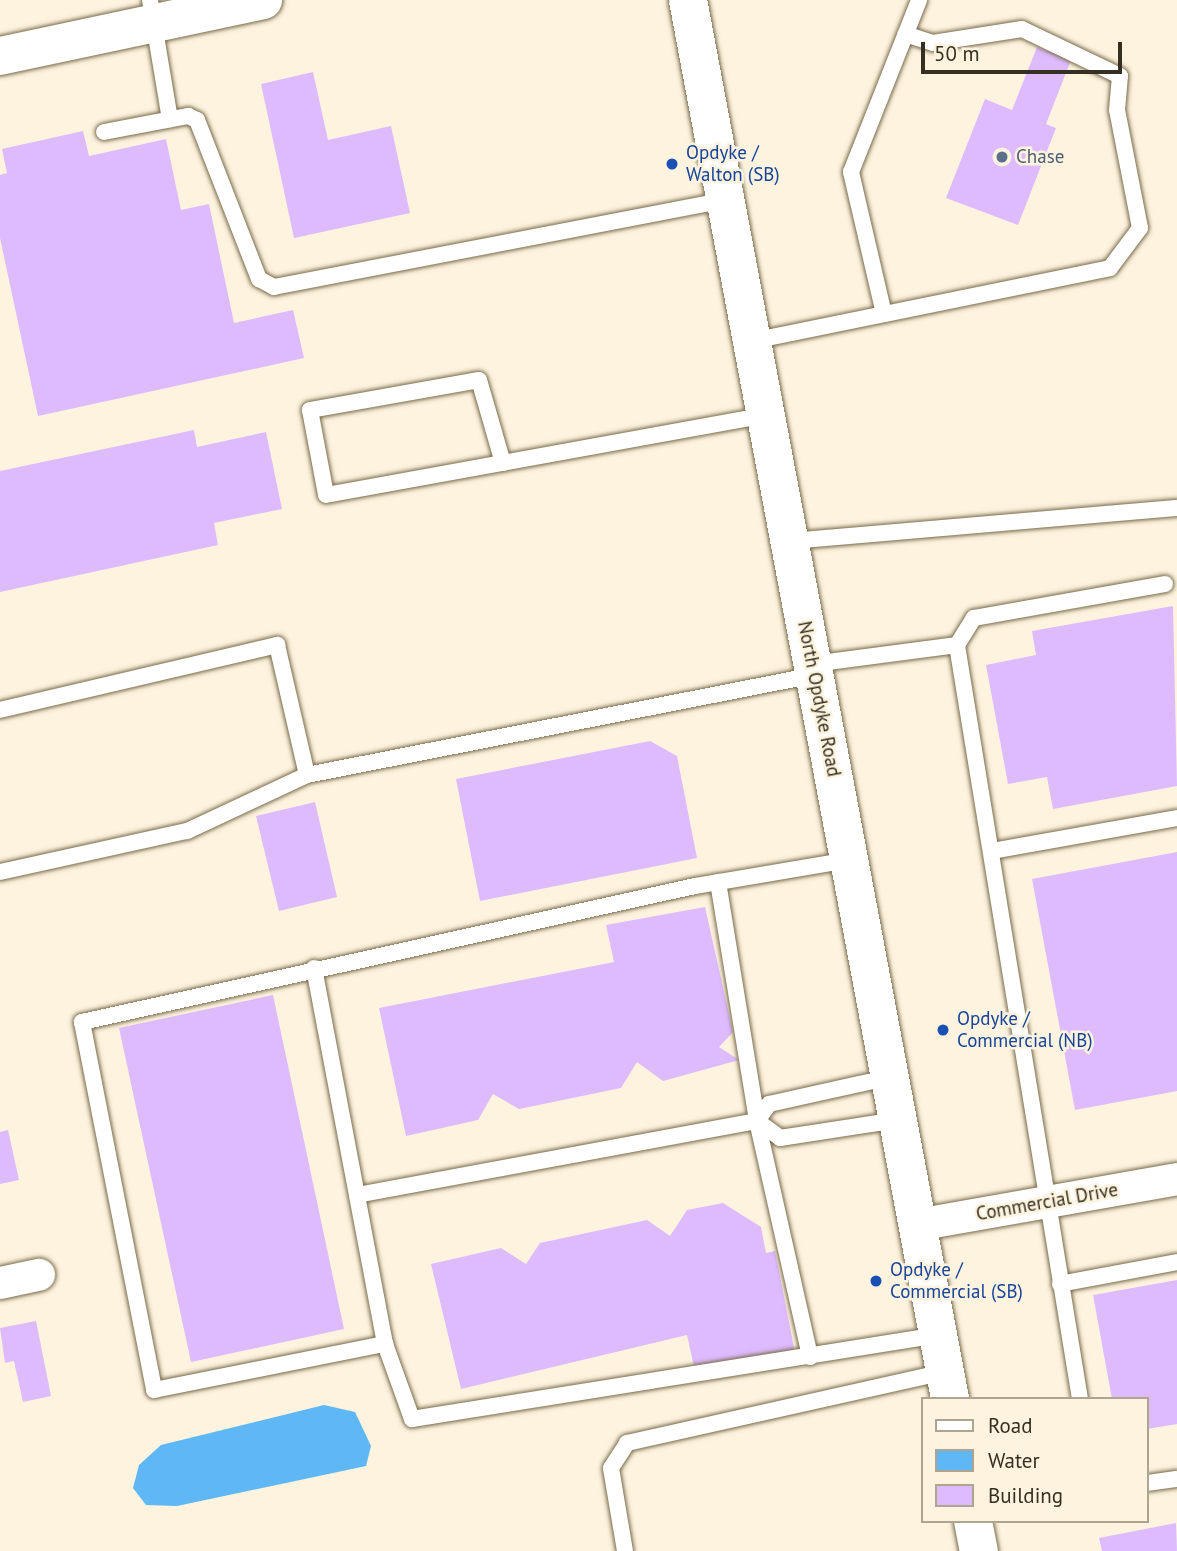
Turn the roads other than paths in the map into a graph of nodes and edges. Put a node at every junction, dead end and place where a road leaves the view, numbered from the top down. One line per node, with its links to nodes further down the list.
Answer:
1 (262, 0): 4 (main road)
2 (688, 0): 9 (main road, North Opdyke Road)
3 (919, 0): 5 (lane)
4 (152, 12): 6 (main road); 7 (lane)
5 (905, 34): 10 (lane); 10 (lane)
6 (0, 57)
7 (170, 119): 8 (lane); 9 (lane)
8 (104, 131)
9 (726, 200): 11 (main road, North Opdyke Road)
10 (884, 314): 11 (lane)
11 (752, 341): 12 (main road, North Opdyke Road)
12 (766, 415): 13 (lane); 15 (main road, North Opdyke Road)
13 (503, 463): 13 (lane)
14 (1177, 508): 15 (lane)
15 (790, 541): 18 (main road, North Opdyke Road)
16 (1165, 584): 17 (lane)
17 (957, 645): 18 (lane); 22 (lane)
18 (814, 670): 20 (lane); 23 (main road, North Opdyke Road)
19 (0, 710): 20 (lane)
20 (307, 775): 24 (lane)
21 (1177, 818): 22 (lane)
22 (992, 851): 32 (lane)
23 (849, 860): 25 (lane); 27 (main road, North Opdyke Road)
24 (0, 872)
25 (718, 882): 26 (lane); 29 (lane)
26 (314, 968): 31 (lane); 39 (lane)
27 (891, 1077): 28 (main road, North Opdyke Road); 29 (lane)
28 (898, 1120): 29 (lane); 33 (main road, North Opdyke Road)
29 (757, 1121): 31 (lane); 40 (lane)
30 (1177, 1179): 32 (street, Commercial Drive)
31 (357, 1195): 39 (lane)
32 (1045, 1202): 33 (street, Commercial Drive); 37 (lane)
33 (917, 1225): 38 (main road, North Opdyke Road)
34 (1177, 1262): 37 (lane)
35 (39, 1275): 36 (street)
36 (0, 1283)
37 (1060, 1284): 42 (lane)
38 (938, 1335): 40 (lane); 41 (main road, North Opdyke Road)
39 (385, 1344): 40 (lane)
40 (810, 1357)
41 (948, 1386): 46 (lane)
42 (1080, 1397)
43 (1177, 1479): 44 (lane)
44 (1149, 1483)
45 (973, 1523): 47 (main road)
46 (625, 1551)
47 (979, 1551)

